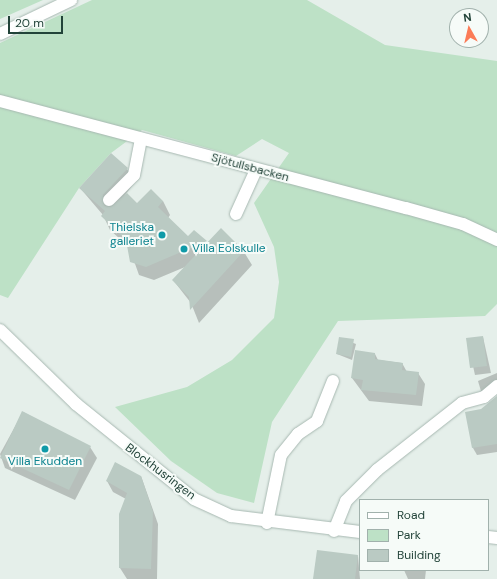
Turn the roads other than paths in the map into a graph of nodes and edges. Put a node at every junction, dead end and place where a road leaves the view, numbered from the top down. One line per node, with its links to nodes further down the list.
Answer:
1 (72, 0): 2 (street)
2 (0, 34)
3 (0, 101): 4 (street, Sjötullsbacken)
4 (141, 139): 5 (street, Sjötullsbacken); 6 (street)
5 (256, 170): 7 (street); 8 (street, Sjötullsbacken)
6 (108, 200)
7 (236, 214)
8 (497, 240)
9 (0, 330): 12 (street, Blockhusringen)
10 (333, 381): 12 (street)
11 (497, 386): 13 (street)
12 (267, 523): 13 (street, Blockhusringen)
13 (334, 530): 14 (street, Blockhusringen)
14 (359, 532)

